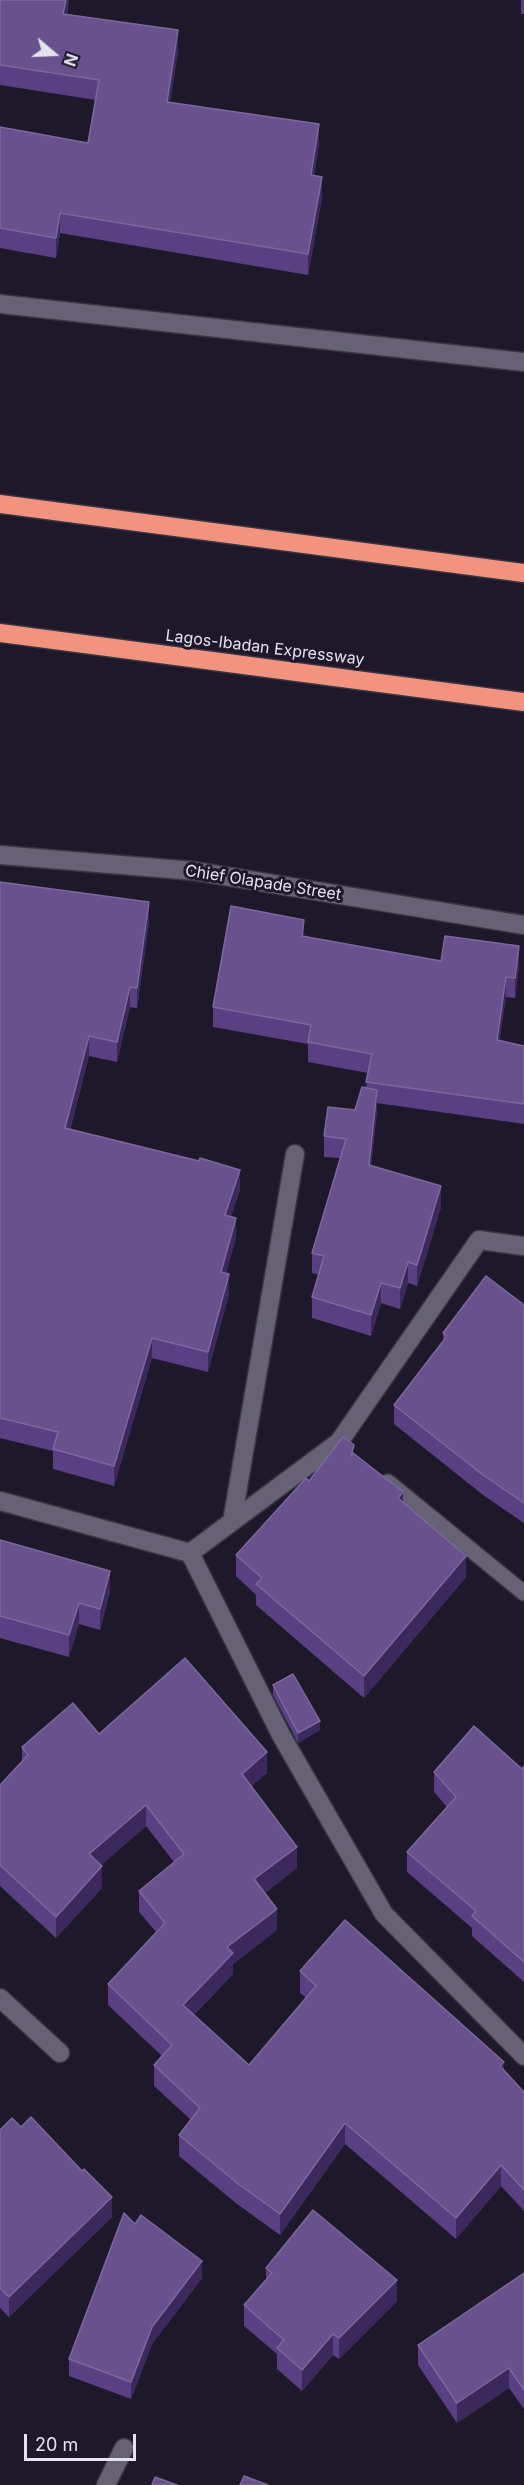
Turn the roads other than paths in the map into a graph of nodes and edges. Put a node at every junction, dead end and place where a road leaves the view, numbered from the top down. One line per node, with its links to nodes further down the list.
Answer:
1 (0, 304): 2 (street)
2 (524, 362)
3 (0, 504): 4 (highway)
4 (524, 573)
5 (0, 633): 6 (highway, Lagos-Ibadan Expressway)
6 (524, 702)
7 (0, 855): 8 (street, Chief Olapade Street)
8 (524, 925)
9 (295, 1154): 13 (street)
10 (524, 1246): 13 (street)
11 (376, 1472): 15 (lane)
12 (0, 1501): 14 (street)
13 (232, 1522): 14 (street)
14 (190, 1553): 18 (street)
15 (524, 1593)
16 (0, 1998): 17 (street)
17 (60, 2054)
18 (524, 2056)
19 (124, 2448): 20 (street)
20 (106, 2485)

